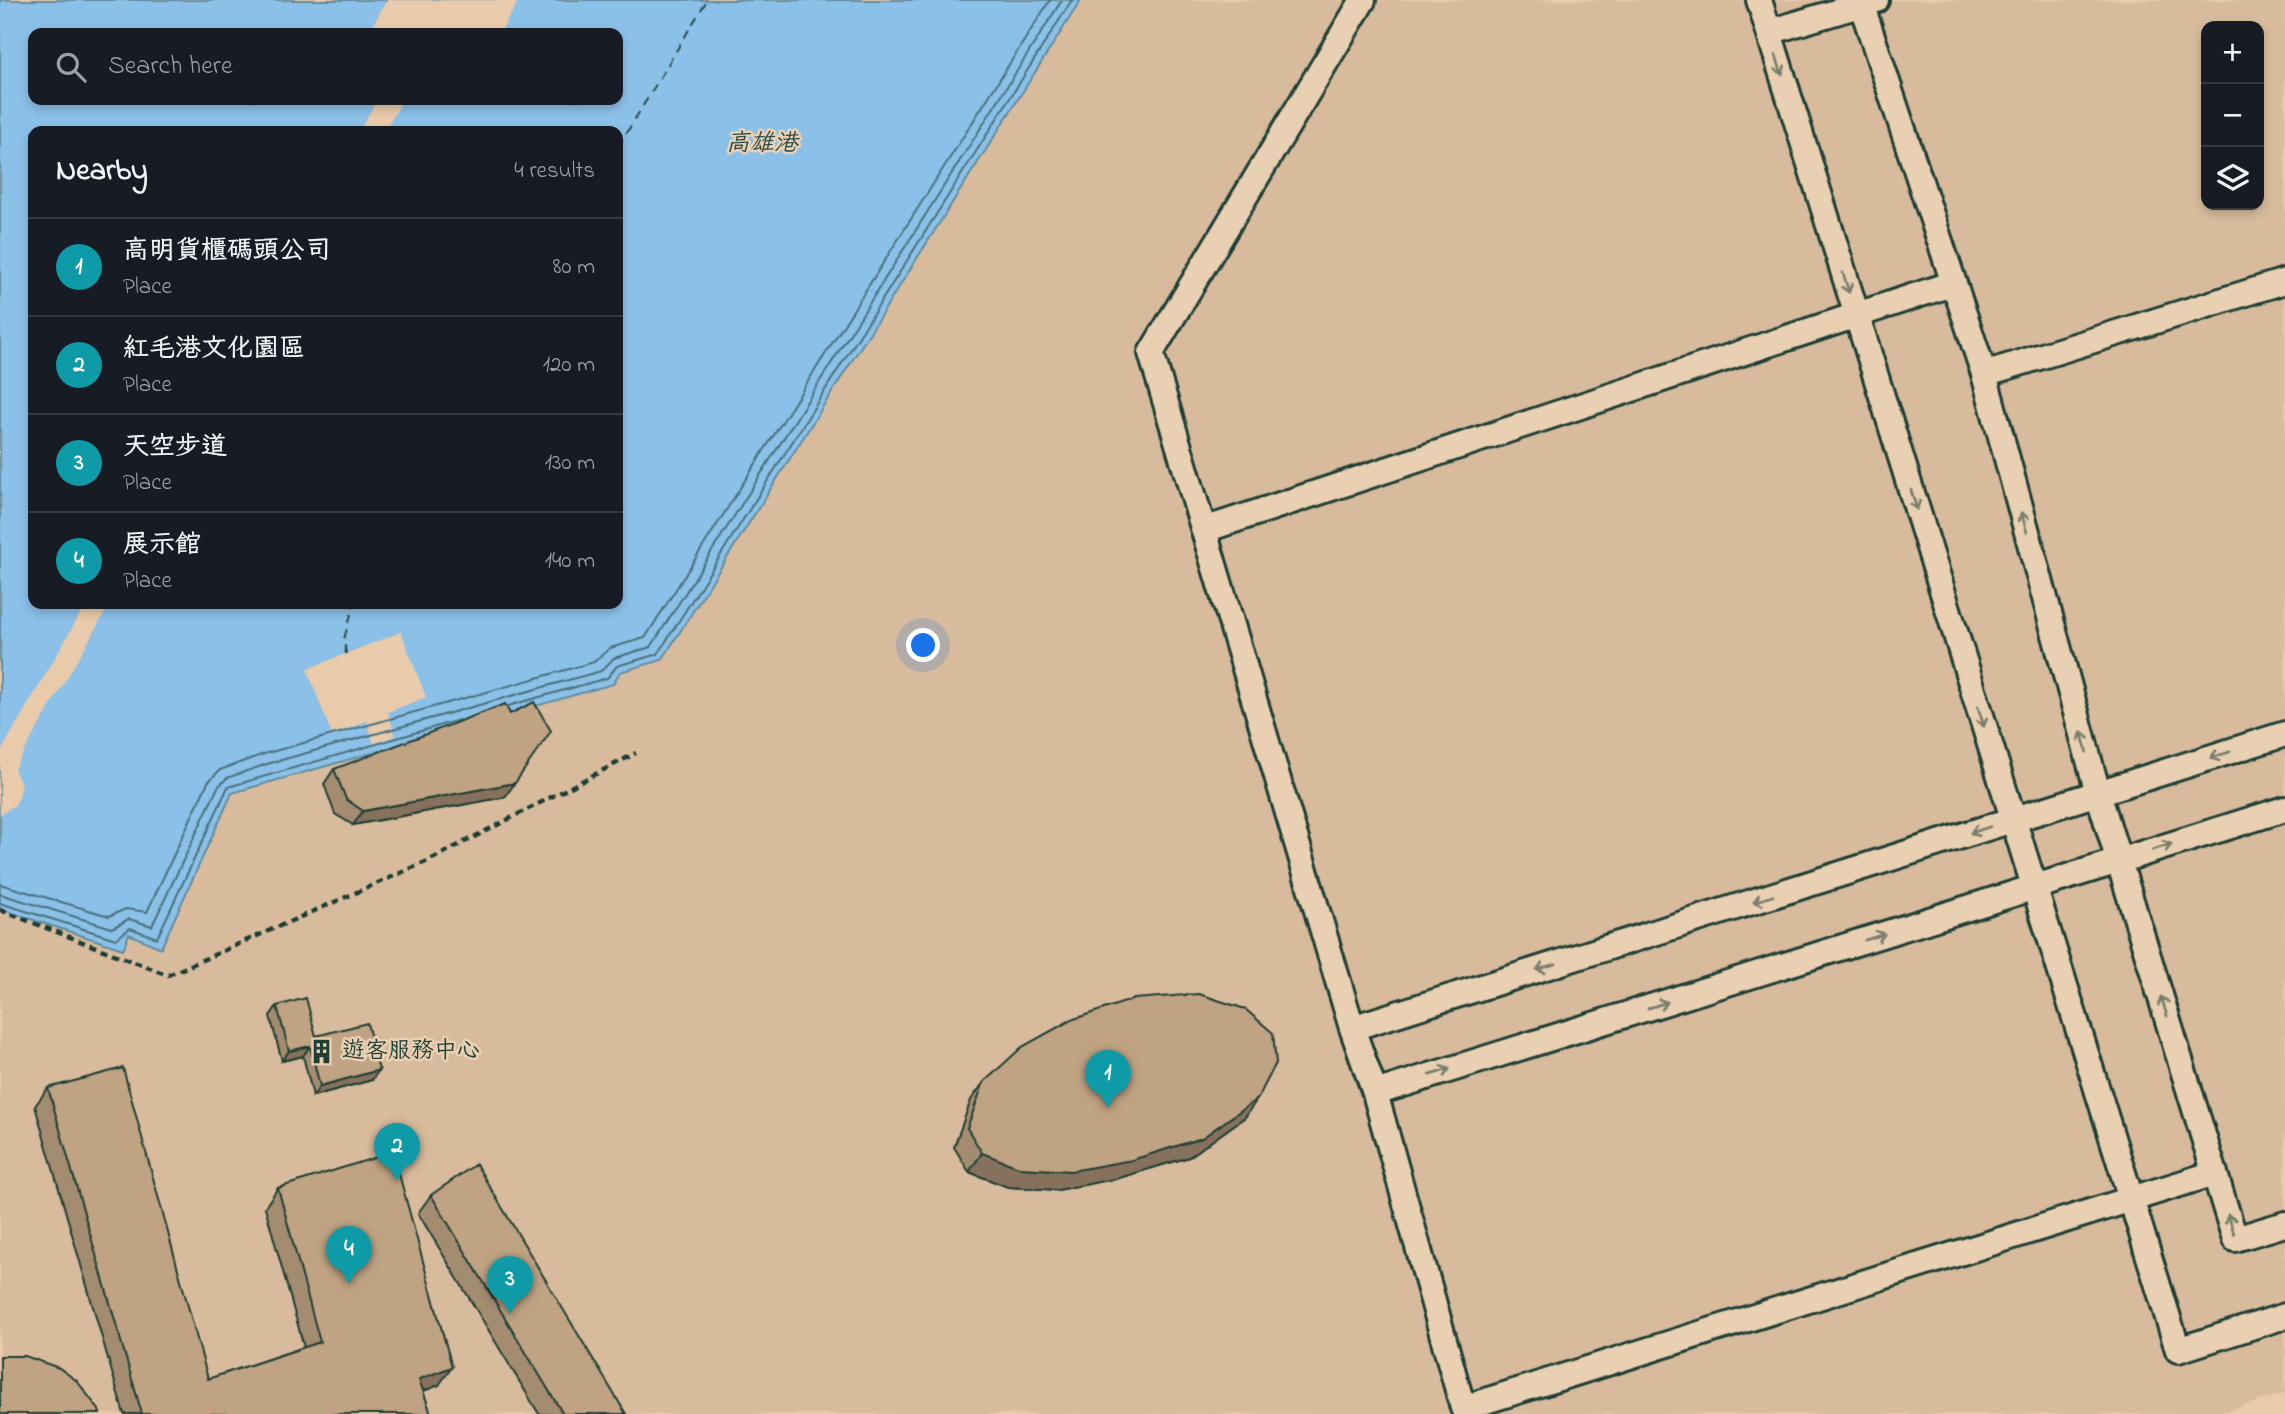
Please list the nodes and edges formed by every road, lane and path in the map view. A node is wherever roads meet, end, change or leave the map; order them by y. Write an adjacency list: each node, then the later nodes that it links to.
1 (1363, 0): 9 (lane)
2 (1759, 0): 4 (lane)
3 (1866, 2): 4 (lane); 6 (lane)
4 (1769, 32): 7 (lane, one-way to 7)
5 (2285, 281): 8 (lane)
6 (1954, 283): 7 (lane); 8 (lane)
7 (1857, 316): 9 (lane); 14 (lane, one-way to 14)
8 (1984, 374): 12 (lane, one-way to 8)
9 (1204, 530): 18 (lane)
10 (2285, 734): 12 (lane, one-way to 12)
11 (635, 752): 17 (path)
12 (2098, 793): 14 (lane); 15 (lane)
13 (2285, 808): 15 (lane, one-way to 13)
14 (2013, 820): 16 (lane); 18 (lane, one-way to 18)
15 (2118, 860): 16 (lane); 20 (lane, one-way to 15)
16 (2034, 887): 19 (lane, one-way to 16); 21 (lane)
17 (0, 910)
18 (1352, 1028): 19 (lane)
19 (1375, 1093): 21 (lane)
20 (2215, 1173): 21 (lane); 22 (lane, one-way to 20)
21 (2131, 1198): 23 (lane)
22 (2285, 1224)
23 (2285, 1316)

